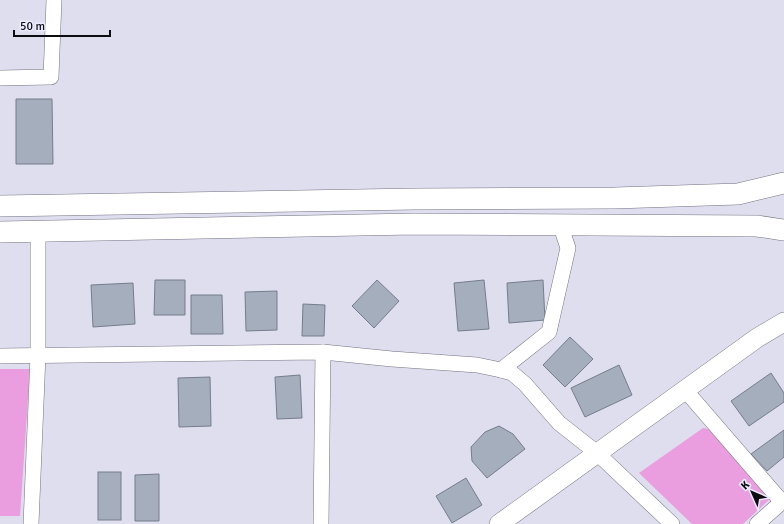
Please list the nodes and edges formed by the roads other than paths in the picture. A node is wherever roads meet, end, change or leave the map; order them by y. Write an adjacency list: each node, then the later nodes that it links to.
1 (54, 0): 2 (street)
2 (0, 78)
3 (784, 183): 4 (main road)
4 (0, 206)
5 (560, 224): 6 (main road); 8 (main road); 15 (street)
6 (784, 230)
7 (0, 232): 8 (main road)
8 (38, 232): 13 (street)
9 (784, 312): 11 (street)
10 (784, 322): 11 (street)
11 (757, 338): 16 (street)
12 (322, 352): 13 (street); 15 (street); 20 (street)
13 (38, 355): 14 (street); 19 (street)
14 (0, 356)
15 (501, 370): 17 (street)
16 (686, 390): 17 (street); 18 (street)
17 (597, 453): 21 (street); 22 (street)
18 (783, 501): 23 (street)
19 (32, 524)
20 (321, 524)
21 (499, 524)
22 (672, 524)
23 (757, 524)

